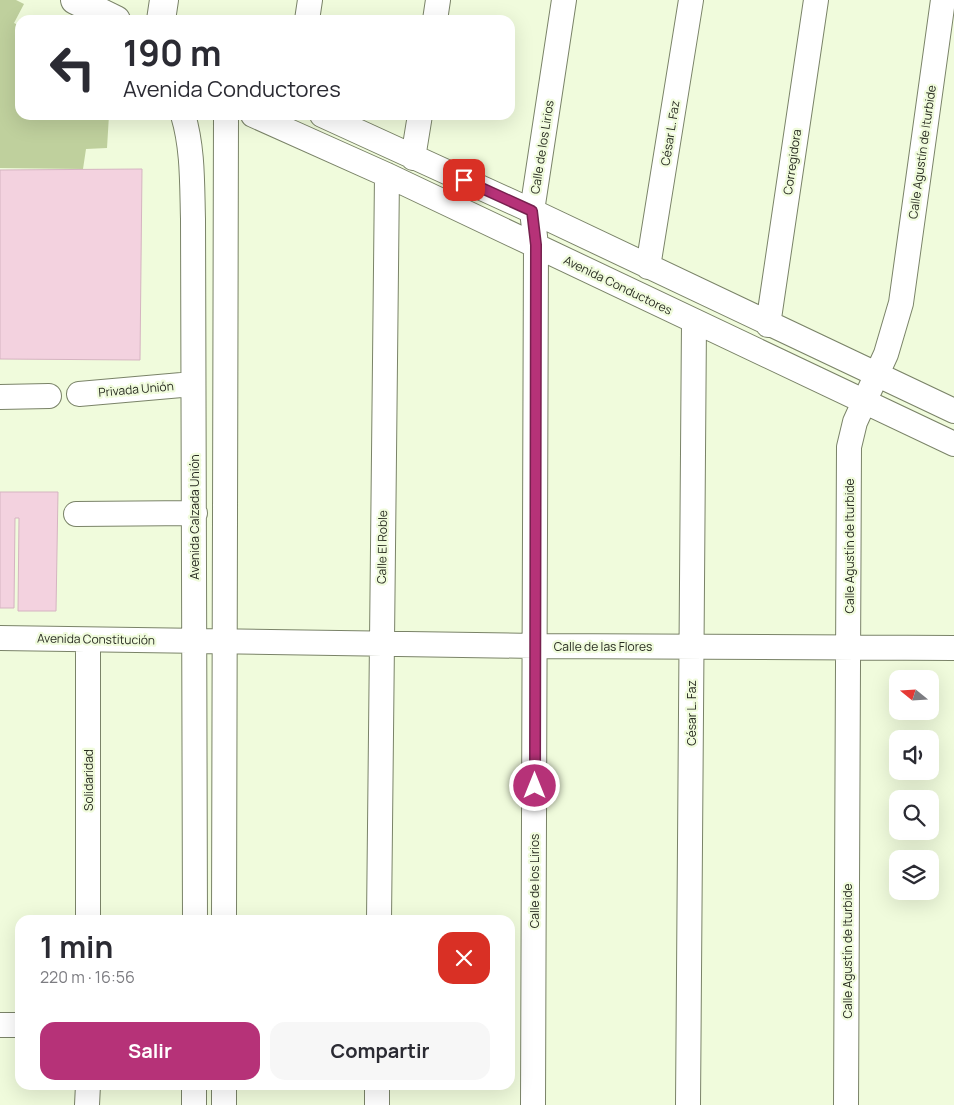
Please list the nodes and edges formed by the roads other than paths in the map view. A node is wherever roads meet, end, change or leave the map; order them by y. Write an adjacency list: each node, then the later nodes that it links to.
1 (75, 0): 9 (main road)
2 (164, 0): 10 (main road)
3 (310, 0): 11 (street)
4 (438, 0): 12 (street)
5 (564, 0): 20 (street, Calle de los Lirios)
6 (691, 0): 22 (street, César L. Faz)
7 (816, 0): 24 (street, Corregidora)
8 (943, 0): 25 (street, Calle Agustín de Iturbide)
9 (106, 15)
10 (162, 15)
11 (308, 15)
12 (436, 15)
13 (185, 120): 26 (street, Avenida Calzada Unión)
14 (226, 120): 38 (street)
15 (264, 120): 19 (street, Avenida Conductores)
16 (333, 120): 18 (street)
17 (419, 120): 18 (street)
18 (413, 158): 20 (street)
19 (387, 175): 21 (street, Avenida Conductores); 39 (street, Calle El Roble)
20 (532, 211): 21 (street, Calle de los Lirios); 22 (street)
21 (536, 245): 23 (street, Avenida Conductores); 40 (street, Calle de los Lirios)
22 (648, 267): 24 (street)
23 (694, 322): 30 (street, Avenida Conductores); 41 (street, César L. Faz)
24 (768, 325): 25 (street)
25 (877, 374): 30 (street, Calle Agustín de Iturbide); 31 (street)
26 (193, 384): 27 (street, Privada Unión); 33 (street, Avenida Calzada Unión)
27 (79, 394)
28 (49, 396): 29 (street)
29 (0, 397)
30 (864, 401): 32 (street, Avenida Conductores); 42 (street, Calle Agustín de Iturbide)
31 (954, 411)
32 (954, 444)
33 (194, 513): 34 (street); 37 (street, Avenida Calzada Unión)
34 (76, 514)
35 (0, 638): 36 (street, Avenida Constitución)
36 (88, 640): 37 (street, Avenida Constitución); 44 (street, Solidaridad)
37 (193, 640): 38 (street, Avenida Constitución); 45 (street, Avenida Calzada Unión)
38 (223, 640): 39 (street, Calle de las Flores); 46 (street)
39 (381, 644): 40 (street, Calle de las Flores); 47 (street, Calle El Roble)
40 (535, 646): 41 (street, Calle de las Flores); 58 (street, Calle de los Lirios)
41 (692, 646): 42 (street, Calle de las Flores); 59 (street, César L. Faz)
42 (848, 647): 43 (street, Calle de las Flores); 60 (street, Calle Agustín de Iturbide)
43 (954, 648)
44 (88, 915)
45 (195, 915)
46 (224, 915)
47 (379, 915)
48 (0, 1025): 49 (street)
49 (15, 1025)
50 (88, 1090): 54 (street)
51 (194, 1090): 55 (street)
52 (224, 1090): 56 (street)
53 (377, 1090): 57 (street)
54 (87, 1105)
55 (194, 1105)
56 (224, 1105)
57 (377, 1105)
58 (533, 1105)
59 (688, 1105)
60 (846, 1105)

